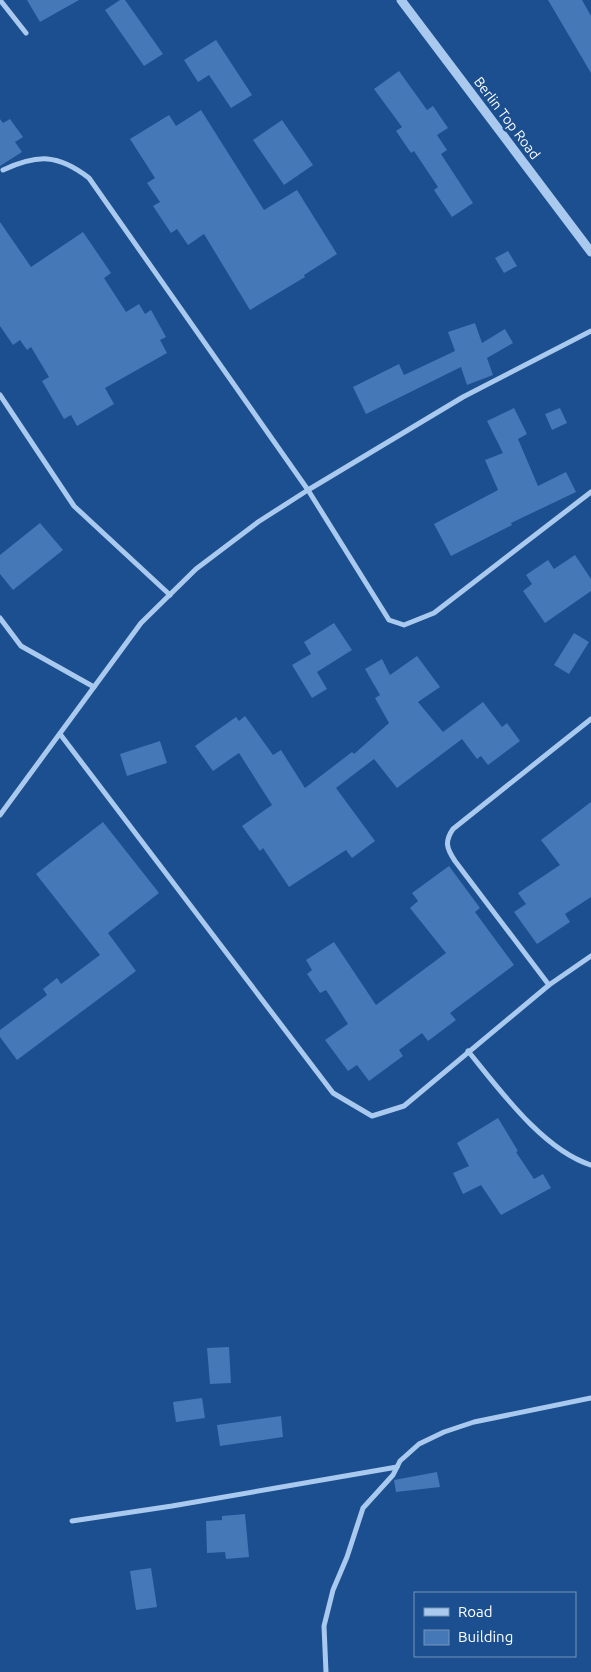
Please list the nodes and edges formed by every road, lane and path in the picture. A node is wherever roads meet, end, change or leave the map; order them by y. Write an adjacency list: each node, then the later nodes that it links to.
1 (0, 0): 3 (street)
2 (401, 0): 5 (street, Berlin Top Road)
3 (26, 33)
4 (3, 170): 8 (street)
5 (591, 252)
6 (591, 331): 8 (street)
7 (0, 395): 10 (street)
8 (308, 490): 9 (street); 10 (street)
9 (591, 492)
10 (170, 595): 12 (street)
11 (0, 618): 12 (street)
12 (94, 688): 14 (street)
13 (591, 719): 17 (street)
14 (60, 734): 15 (street); 18 (street)
15 (0, 815)
16 (591, 956): 17 (street)
17 (549, 985): 18 (street)
18 (468, 1051): 19 (street)
19 (591, 1165)
20 (591, 1398): 21 (street)
21 (396, 1467): 22 (street); 23 (street)
22 (72, 1521)
23 (326, 1672)

